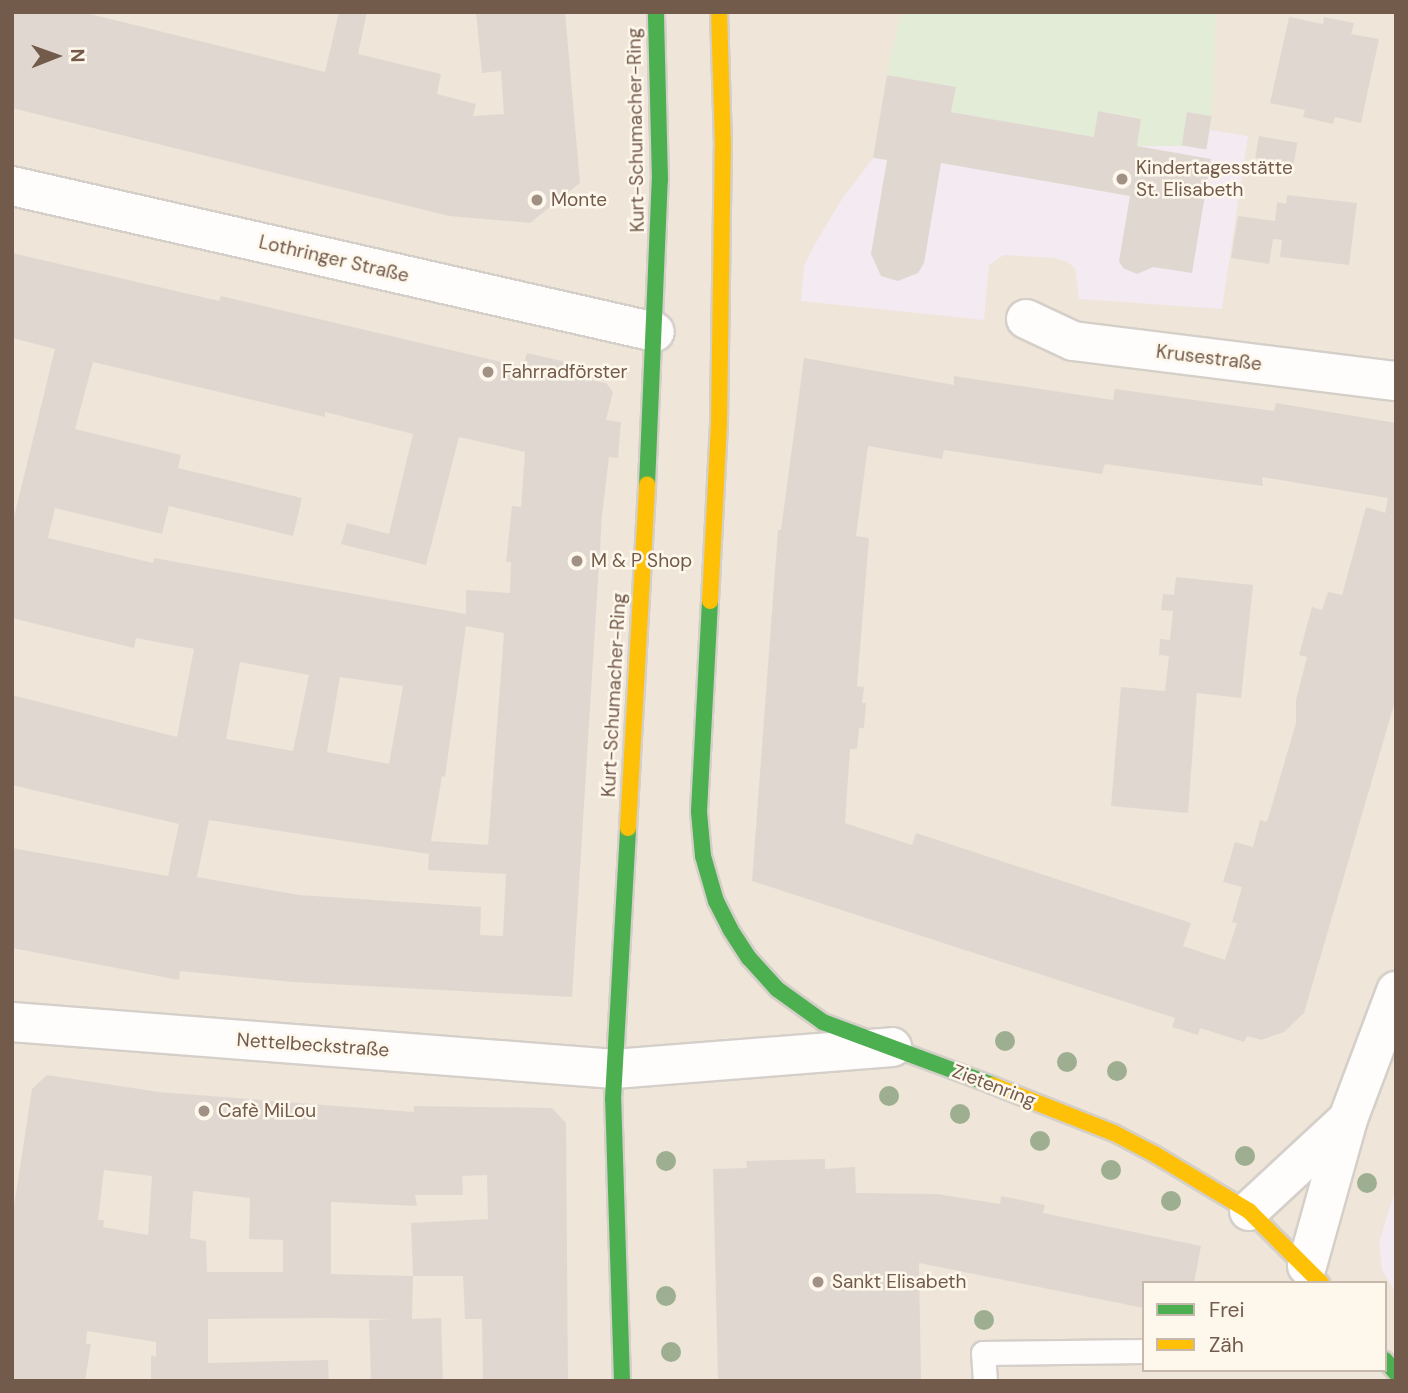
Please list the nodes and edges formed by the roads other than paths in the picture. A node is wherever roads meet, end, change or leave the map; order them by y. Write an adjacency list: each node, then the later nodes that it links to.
1 (656, 12): 5 (main road, Kurt-Schumacher-Ring)
2 (719, 12): 9 (main road)
3 (12, 186): 5 (street, Lothringer Straße)
4 (1026, 319): 6 (street, Krusestraße)
5 (655, 331): 10 (main road, Kurt-Schumacher-Ring)
6 (1396, 382)
7 (1396, 991): 11 (street)
8 (12, 1022): 10 (street, Nettelbeckstraße)
9 (892, 1047): 10 (street, Zietenring); 12 (main road, Zietenring)
10 (614, 1069): 15 (main road, Kurt-Schumacher-Ring)
11 (1348, 1119): 12 (street); 13 (street)
12 (1249, 1211): 13 (main road, Zietenring)
13 (1314, 1274)
14 (1142, 1351): 16 (lane)
15 (622, 1381)
16 (985, 1381)

